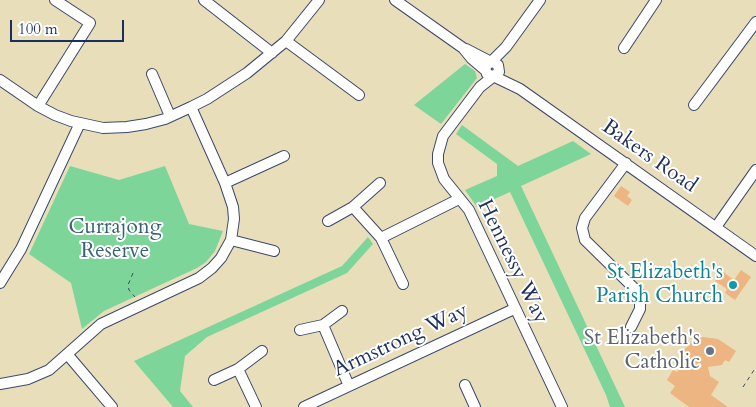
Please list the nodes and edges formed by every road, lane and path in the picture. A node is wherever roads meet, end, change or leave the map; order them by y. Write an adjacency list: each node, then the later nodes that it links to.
1 (55, 0): 16 (street)
2 (204, 0): 10 (street)
3 (319, 0): 8 (street)
4 (395, 0): 11 (street, Bakers Road)
5 (540, 0): 11 (street, Hennessy Way)
6 (656, 0): 9 (street)
7 (756, 22): 15 (street)
8 (286, 41): 10 (street); 14 (street)
9 (624, 48)
10 (272, 53): 17 (street)
11 (492, 69): 21 (street, Bakers Road); 25 (street, Hennessy Way)
12 (152, 74): 18 (street)
13 (0, 80): 16 (street)
14 (360, 95)
15 (694, 105)
16 (38, 106): 19 (street)
17 (191, 108): 18 (street); 23 (street)
18 (170, 116): 19 (street)
19 (80, 123): 34 (street)
20 (284, 156): 23 (street)
21 (626, 163): 28 (street, Bakers Road); 40 (street)
22 (756, 170): 28 (street)
23 (225, 183): 30 (street)
24 (380, 183): 26 (street)
25 (459, 199): 29 (street); 37 (street, Hennessy Way)
26 (353, 207): 27 (street); 29 (street)
27 (328, 221)
28 (716, 227): 32 (street, Bakers Road)
29 (381, 238): 35 (street)
30 (231, 240): 31 (street); 43 (street)
31 (274, 251)
32 (756, 256)
33 (132, 273): 36 (path)
34 (0, 283)
35 (403, 284)
36 (135, 299)
37 (514, 309): 49 (street, Armstrong Way); 55 (street, Hennessy Way)
38 (342, 311): 39 (street)
39 (322, 325): 41 (street); 49 (street)
40 (632, 327)
41 (300, 330)
42 (262, 351): 45 (street)
43 (67, 354): 47 (street); 51 (street)
44 (756, 368): 50 (path)
45 (238, 369): 46 (street); 52 (street)
46 (214, 380)
47 (0, 384)
48 (465, 385): 54 (street)
49 (349, 386): 53 (street, Armstrong Way)
50 (743, 387)
51 (112, 407)
52 (256, 407)
53 (304, 407)
54 (475, 407)
55 (562, 407)

